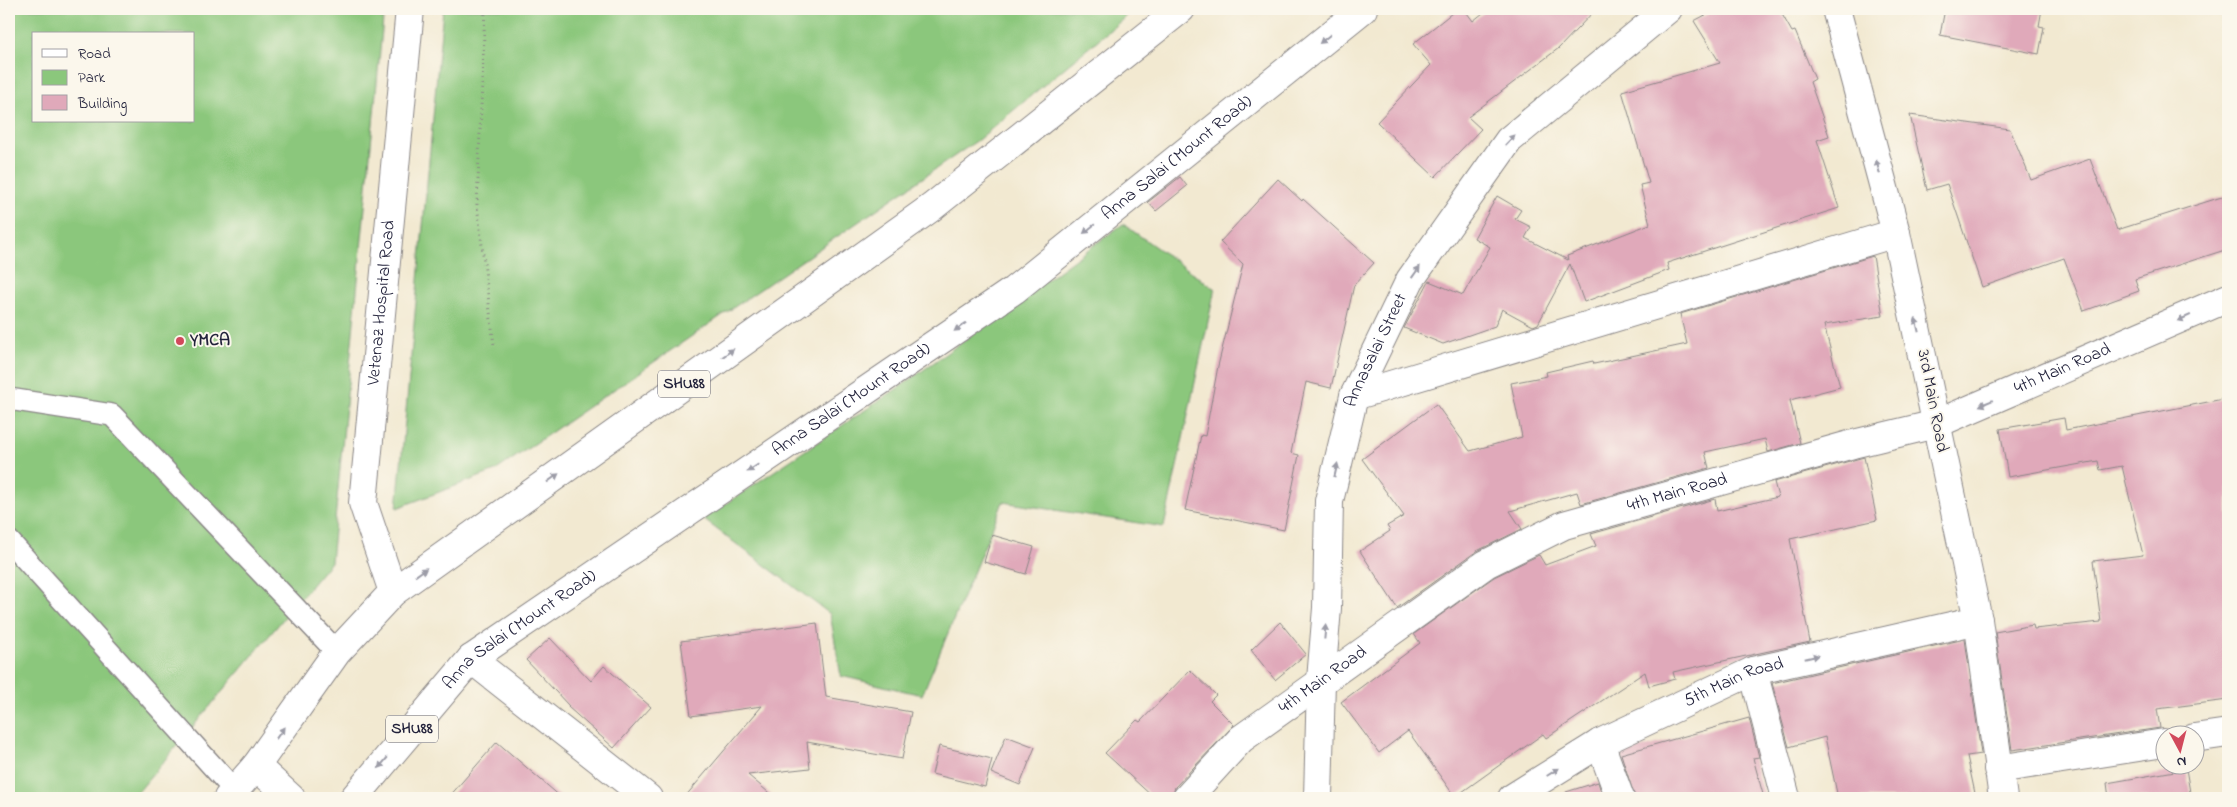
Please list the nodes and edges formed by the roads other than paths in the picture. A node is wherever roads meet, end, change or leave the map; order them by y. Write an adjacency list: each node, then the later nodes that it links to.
1 (410, 9): 12 (street, Vetenaz Hospital Road)
2 (1181, 9): 12 (street, SHU88, one-way to 2)
3 (1363, 9): 15 (street, Anna Salai (Mount Road) / SHU88, one-way to 15)
4 (1668, 9): 8 (street, Annasalai Street, one-way to 4)
5 (1836, 9): 6 (street, 3rd Main Road, one-way to 5)
6 (1896, 233): 8 (street); 10 (street, 3rd Main Road, one-way to 6)
7 (2228, 298): 10 (street, 4th Main Road, one-way to 10)
8 (1354, 396): 17 (street, Annasalai Street, one-way to 8)
9 (9, 400): 14 (lane)
10 (1936, 424): 13 (street, 3rd Main Road); 17 (street, 4th Main Road)
11 (9, 540): 24 (lane)
12 (393, 592): 14 (street, SHU88)
13 (1978, 620): 16 (street, 5th Main Road, one-way to 13); 23 (street, 3rd Main Road)
14 (337, 652): 22 (street, SHU88, one-way to 14)
15 (471, 659): 26 (street, Anna Salai (Mount Road) / SHU88, one-way to 26); 27 (street)
16 (1753, 671): 20 (street, 5th Main Road); 32 (street)
17 (1321, 680): 28 (street, 4th Main Road); 29 (street, Annasalai Street)
18 (2228, 733): 19 (street)
19 (2204, 737)
20 (1600, 743): 30 (street, 5th Main Road, one-way to 20); 31 (street)
21 (2154, 745): 23 (street)
22 (256, 766): 24 (street, SHU88); 25 (street)
23 (1998, 769): 33 (street, 3rd Main Road)
24 (231, 794)
25 (291, 798)
26 (354, 798)
27 (648, 798)
28 (1187, 798)
29 (1318, 798)
30 (1512, 798)
31 (1620, 798)
32 (1786, 798)
33 (2003, 798)

